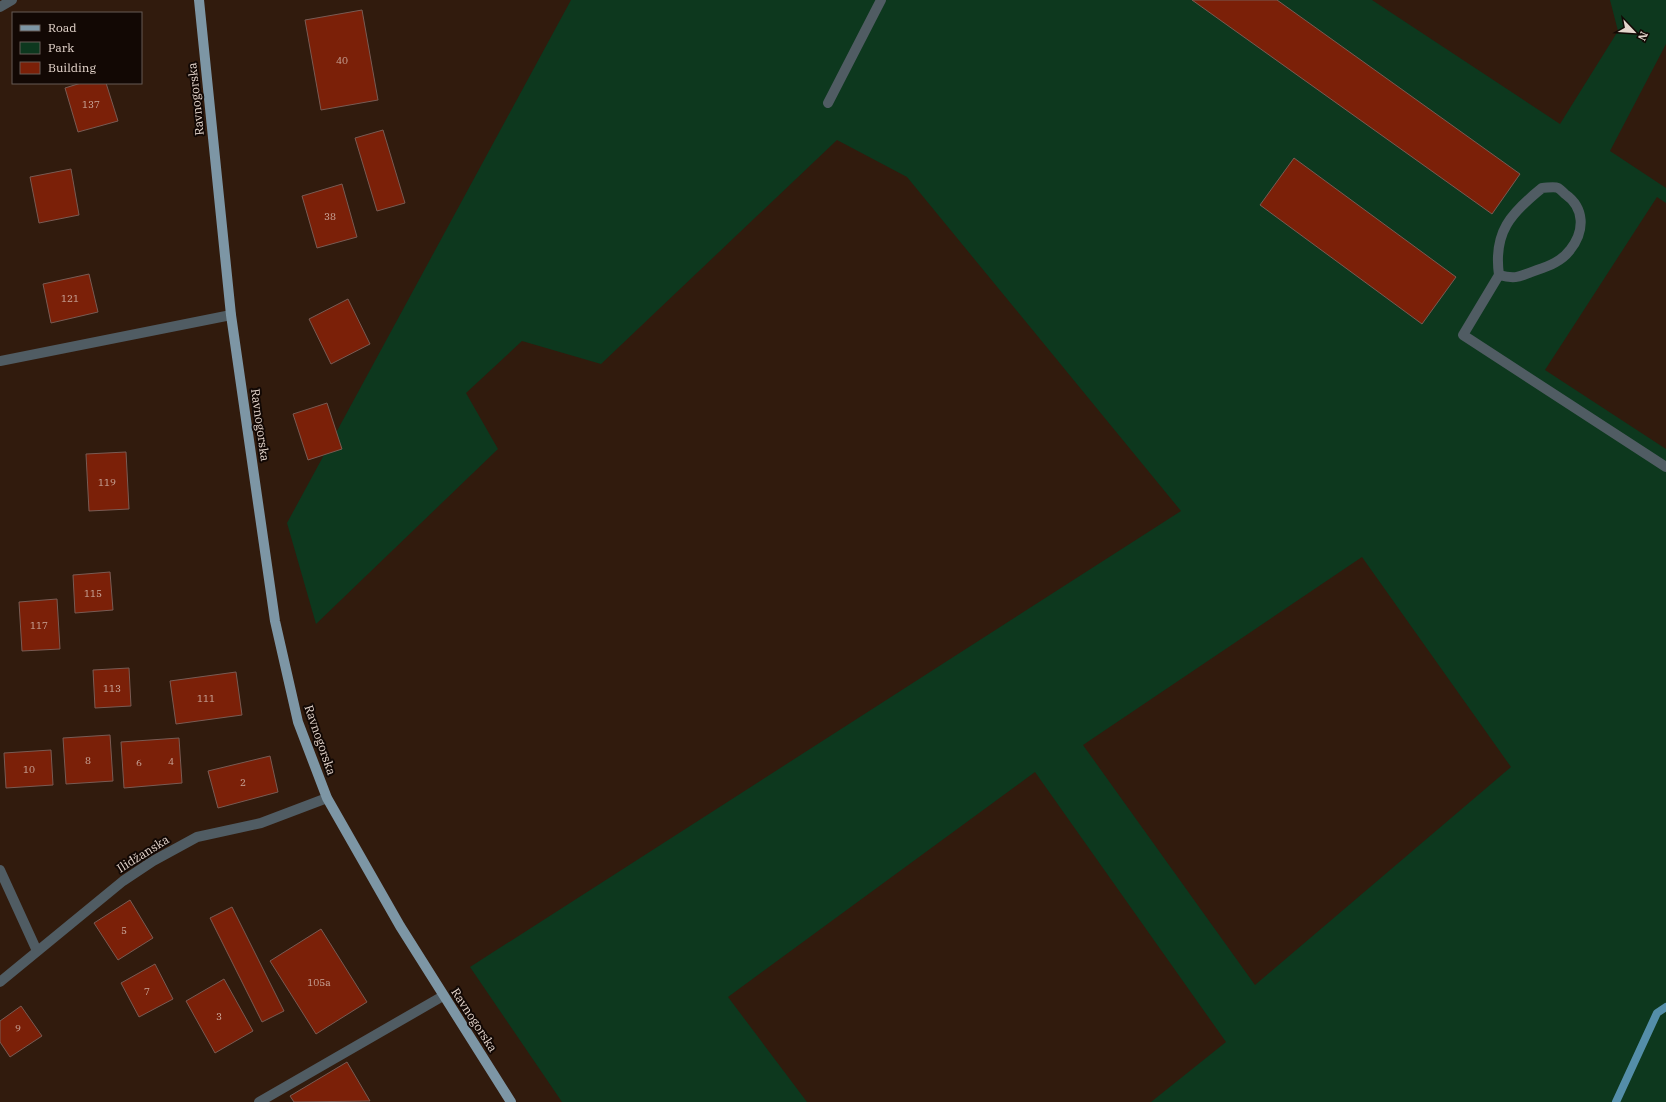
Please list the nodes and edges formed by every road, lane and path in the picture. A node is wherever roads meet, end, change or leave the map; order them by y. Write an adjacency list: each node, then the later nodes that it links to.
1 (12, 0): 4 (street)
2 (199, 0): 7 (main road, Ravnogorska)
3 (881, 0): 5 (street)
4 (0, 7)
5 (828, 103)
6 (1499, 275): 6 (street); 9 (street)
7 (231, 315): 8 (street); 10 (main road, Ravnogorska)
8 (0, 361)
9 (1666, 467)
10 (326, 798): 12 (street, Ilidžanska); 14 (main road, Ravnogorska)
11 (0, 870): 12 (street)
12 (37, 951): 13 (street, Ilidžanska)
13 (0, 982)
14 (443, 996): 15 (street); 16 (main road, Ravnogorska)
15 (259, 1102)
16 (511, 1102)

